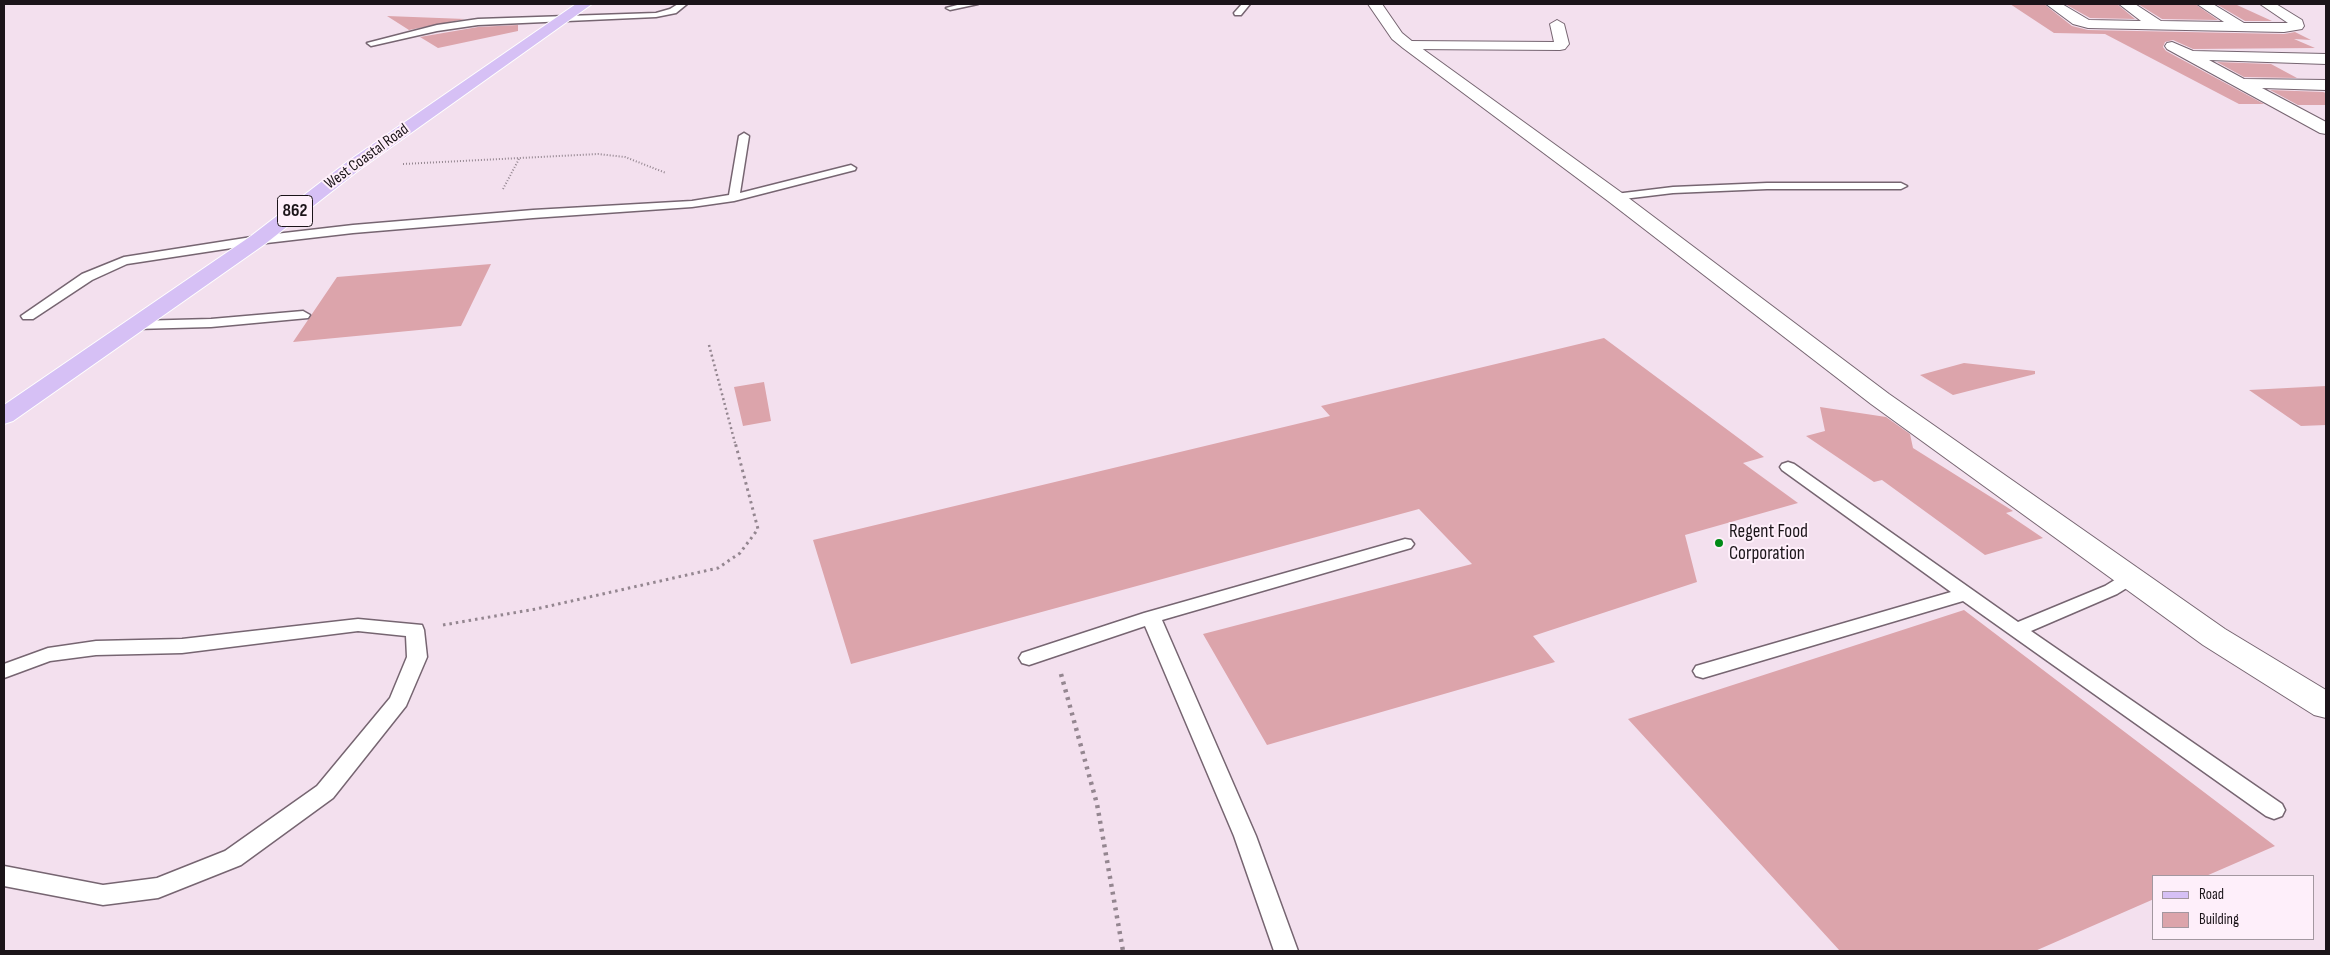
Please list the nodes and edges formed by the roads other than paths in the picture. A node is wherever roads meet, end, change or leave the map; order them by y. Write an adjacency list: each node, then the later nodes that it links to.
1 (585, 4): 12 (main road, West Coastal Road / 862)
2 (683, 4): 12 (lane)
3 (974, 4): 10 (lane)
4 (1246, 4): 11 (lane)
5 (1375, 4): 17 (street)
6 (2053, 4): 14 (street)
7 (2126, 4): 14 (street)
8 (2204, 4): 15 (street)
9 (2267, 4): 15 (street)
10 (950, 8)
11 (1238, 13)
12 (563, 19): 16 (lane); 31 (main road, West Coastal Road / 862)
13 (1557, 24): 17 (street)
14 (2157, 25): 15 (street)
15 (2241, 27)
16 (371, 43)
17 (1408, 45): 29 (street)
18 (2172, 46): 19 (street)
19 (2189, 55): 20 (street); 21 (street)
20 (2326, 59)
21 (2242, 83): 22 (street); 23 (street)
22 (2326, 85)
23 (2294, 111): 24 (street); 25 (street)
24 (2326, 112)
25 (2326, 129)
26 (744, 136): 30 (lane)
27 (852, 168): 30 (lane)
28 (1901, 186): 29 (lane)
29 (1615, 197): 38 (street)
30 (734, 198): 31 (lane)
31 (258, 240): 33 (lane); 34 (main road, West Coastal Road / 862)
32 (303, 315): 34 (lane)
33 (28, 316)
34 (135, 325): 35 (main road, West Coastal Road / 862)
35 (4, 416)
36 (1788, 467): 39 (lane)
37 (1405, 544): 40 (lane)
38 (2132, 577): 42 (lane); 46 (street)
39 (1966, 594): 42 (lane); 45 (lane)
40 (1151, 617): 43 (lane); 49 (lane)
41 (415, 630): 44 (lane); 48 (lane)
42 (2016, 630): 47 (lane)
43 (1029, 658)
44 (4, 671)
45 (1702, 671)
46 (2326, 706)
47 (2274, 810)
48 (4, 876)
49 (1286, 951)

